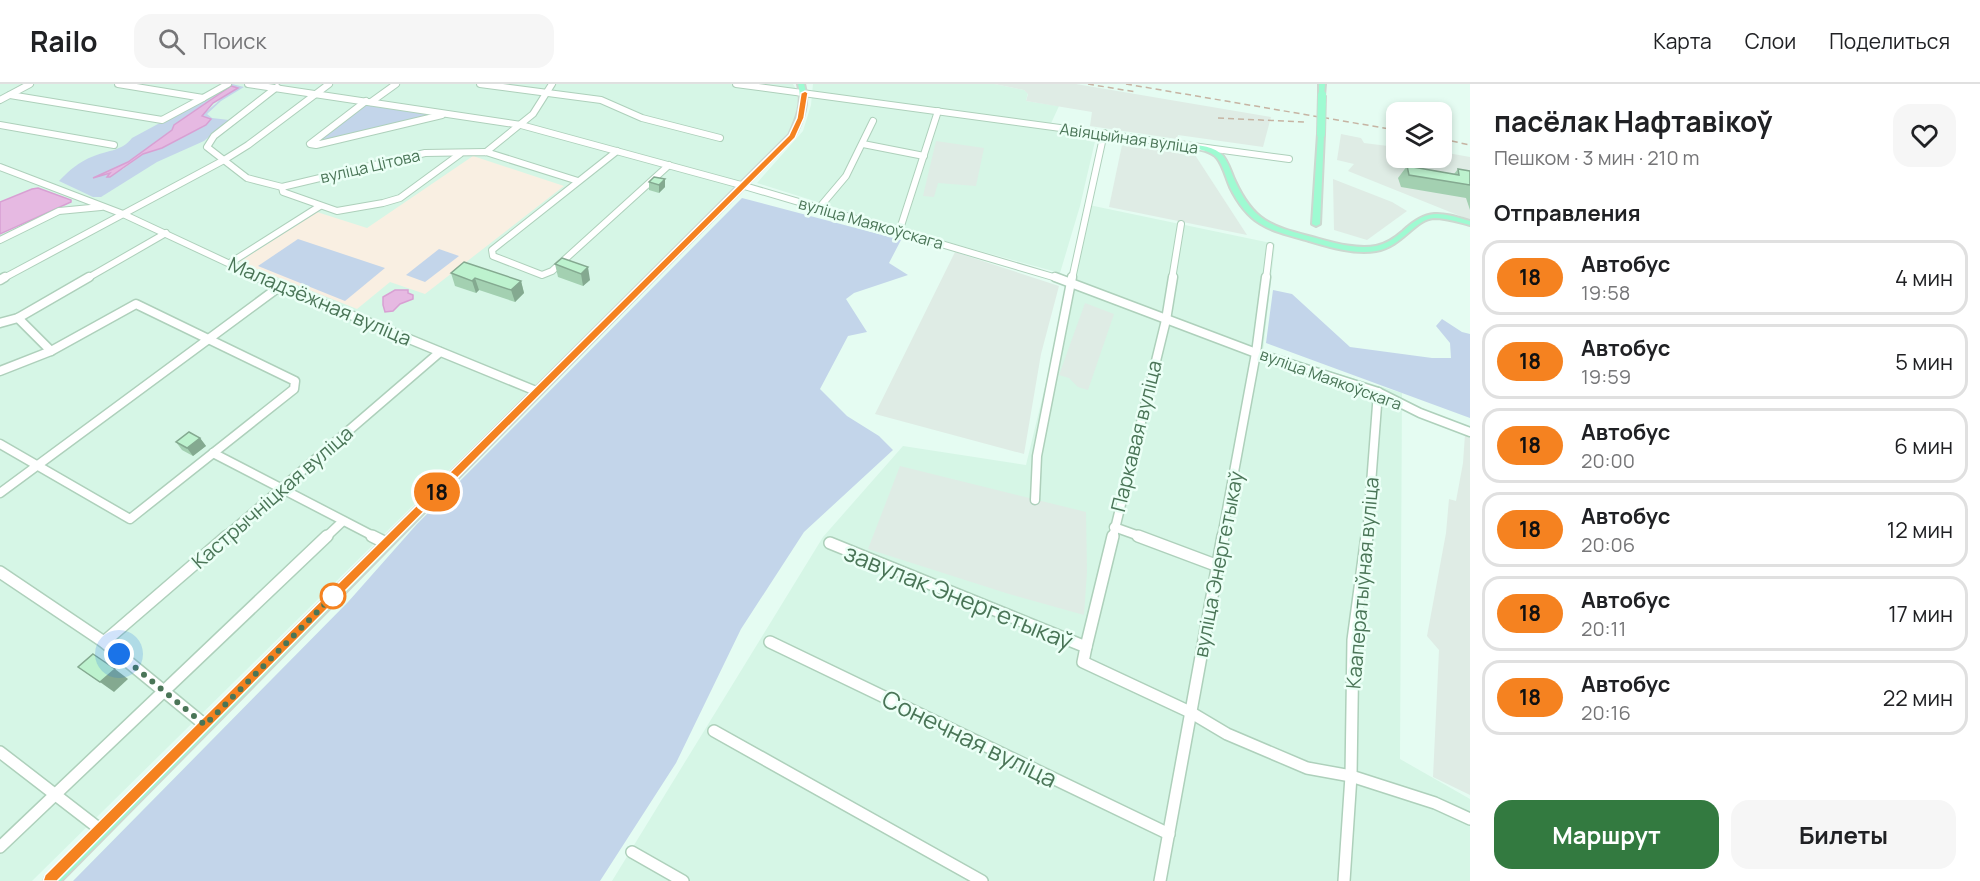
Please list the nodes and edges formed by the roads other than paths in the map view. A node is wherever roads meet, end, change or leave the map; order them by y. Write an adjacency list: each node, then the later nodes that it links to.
1 (30, 84): 14 (street)
2 (118, 84): 16 (street)
3 (228, 84): 16 (street)
4 (329, 84): 15 (street)
5 (396, 84): 18 (street)
6 (480, 84): 13 (street)
7 (552, 84): 13 (street)
8 (736, 84): 12 (street, Авіяцыйная вуліца)
9 (1322, 84): 46 (main road, bridge)
10 (250, 85): 11 (street, вуліца Маякоўскага)
11 (278, 86): 15 (street, вуліца Маякоўскага); 34 (street, вуліца Цітова)
12 (803, 89): 19 (street, Авіяцыйная вуліца); 38 (main road)
13 (548, 93): 23 (street); 25 (street)
14 (10, 94): 16 (street); 17 (street)
15 (316, 94): 18 (street, вуліца Маякоўскага); 34 (street)
16 (203, 98)
17 (0, 100)
18 (368, 101): 20 (street, вуліца Маякоўскага); 20 (street)
19 (938, 111): 24 (street, Авіяцыйная вуліца); 32 (street)
20 (448, 114): 23 (street, вуліца Маякоўскага)
21 (873, 121): 26 (street)
22 (0, 124): 28 (street)
23 (521, 125): 29 (street, вуліца Маякоўскага); 30 (street)
24 (1104, 133): 27 (street, Авіяцыйная вуліца); 55 (street)
25 (720, 138)
26 (863, 144): 32 (street); 42 (street)
27 (1181, 144): 33 (street); 48 (main road, Авіяцыйная вуліца)
28 (114, 145)
29 (616, 151): 35 (street, вуліца Маякоўскага); 37 (street)
30 (486, 152): 31 (street, вуліца Цітова); 37 (street, вуліца Цітова)
31 (460, 154): 39 (street, вуліца Цітова); 40 (street)
32 (924, 156): 47 (street)
33 (1289, 159)
34 (224, 160): 39 (street, вуліца Цітова); 43 (street)
35 (669, 165): 37 (street); 38 (street, вуліца Маякоўскага)
36 (0, 167): 41 (street, Маладзёжная вуліца)
37 (578, 181)
38 (741, 186): 42 (street, вуліца Маякоўскага); 65 (main road)
39 (282, 187): 40 (street)
40 (320, 206): 53 (street)
41 (106, 207): 43 (street, Маладзёжная вуліца); 50 (street)
42 (819, 208): 47 (street, вуліца Маякоўскага)
43 (123, 214): 49 (street, Маладзёжная вуліца); 54 (street)
44 (1470, 223): 52 (main road, Авіяцыйная вуліца)
45 (1181, 224): 58 (street, Паркавая вуліца)
46 (1316, 224): 48 (main road); 52 (main road)
47 (899, 231): 55 (street, вуліца Маякоўскага)
48 (1286, 232): 52 (main road, Авіяцыйная вуліца)
49 (166, 233): 53 (street, Маладзёжная вуліца); 57 (street)
50 (0, 240)
51 (1270, 246): 63 (street, вуліца Энергетыкаў)
52 (1344, 246)
53 (230, 263): 56 (street, Маладзёжная вуліца)
54 (0, 280)
55 (1071, 282): 58 (street, вуліца Маякоўскага); 73 (street)
56 (279, 287): 60 (street); 62 (street, Маладзёжная вуліца)
57 (18, 318): 59 (street); 61 (street)
58 (1166, 320): 63 (street, вуліца Маякоўскага); 75 (street, Паркавая вуліца)
59 (0, 323)
60 (210, 338): 61 (street); 69 (street); 70 (street)
61 (51, 351): 64 (street)
62 (440, 352): 65 (street, Маладзёжная вуліца); 71 (street, Кастрычніцкая вуліца)
63 (1256, 353): 66 (street, вуліца Маякоўскага); 78 (street, вуліца Энергетыкаў)
64 (0, 371)
65 (536, 391): 76 (main road)
66 (1378, 392): 67 (street, вуліца Маякоўскага); 88 (street, Кааператыўная вуліца)
67 (1470, 432)
68 (0, 444): 70 (street)
69 (213, 453): 70 (street); 71 (street)
70 (35, 467): 72 (street)
71 (281, 489): 74 (street); 80 (street, Кастрычніцкая вуліца)
72 (0, 493)
73 (1035, 500)
74 (343, 521): 76 (street); 83 (street)
75 (1114, 527): 78 (street); 82 (street, Паркавая вуліца)
76 (386, 543): 85 (main road)
77 (830, 543): 82 (street, завулак Энергетыкаў)
78 (1218, 566): 84 (street, вуліца Энергетыкаў)
79 (0, 572): 80 (street)
80 (104, 642): 83 (street)
81 (770, 642): 92 (street, Сонечная вуліца)
82 (1086, 647): 84 (street, завулак Энергетыкаў)
83 (164, 691): 85 (street); 89 (street)
84 (1190, 712): 88 (street, завулак Энергетыкаў); 92 (street, вуліца Энергетыкаў)
85 (205, 725): 91 (main road)
86 (714, 731): 97 (street)
87 (0, 752): 89 (street)
88 (1351, 776): 90 (street, завулак Энергетыкаў); 99 (street, Кааператыўная вуліца)
89 (55, 795): 91 (street); 93 (street)
90 (1470, 819)
91 (101, 830): 95 (main road)
92 (1169, 834): 98 (street, вуліца Энергетыкаў)
93 (0, 847)
94 (632, 852): 96 (street)
95 (51, 881)
96 (683, 881)
97 (982, 881)
98 (1160, 881)
99 (1344, 881)

